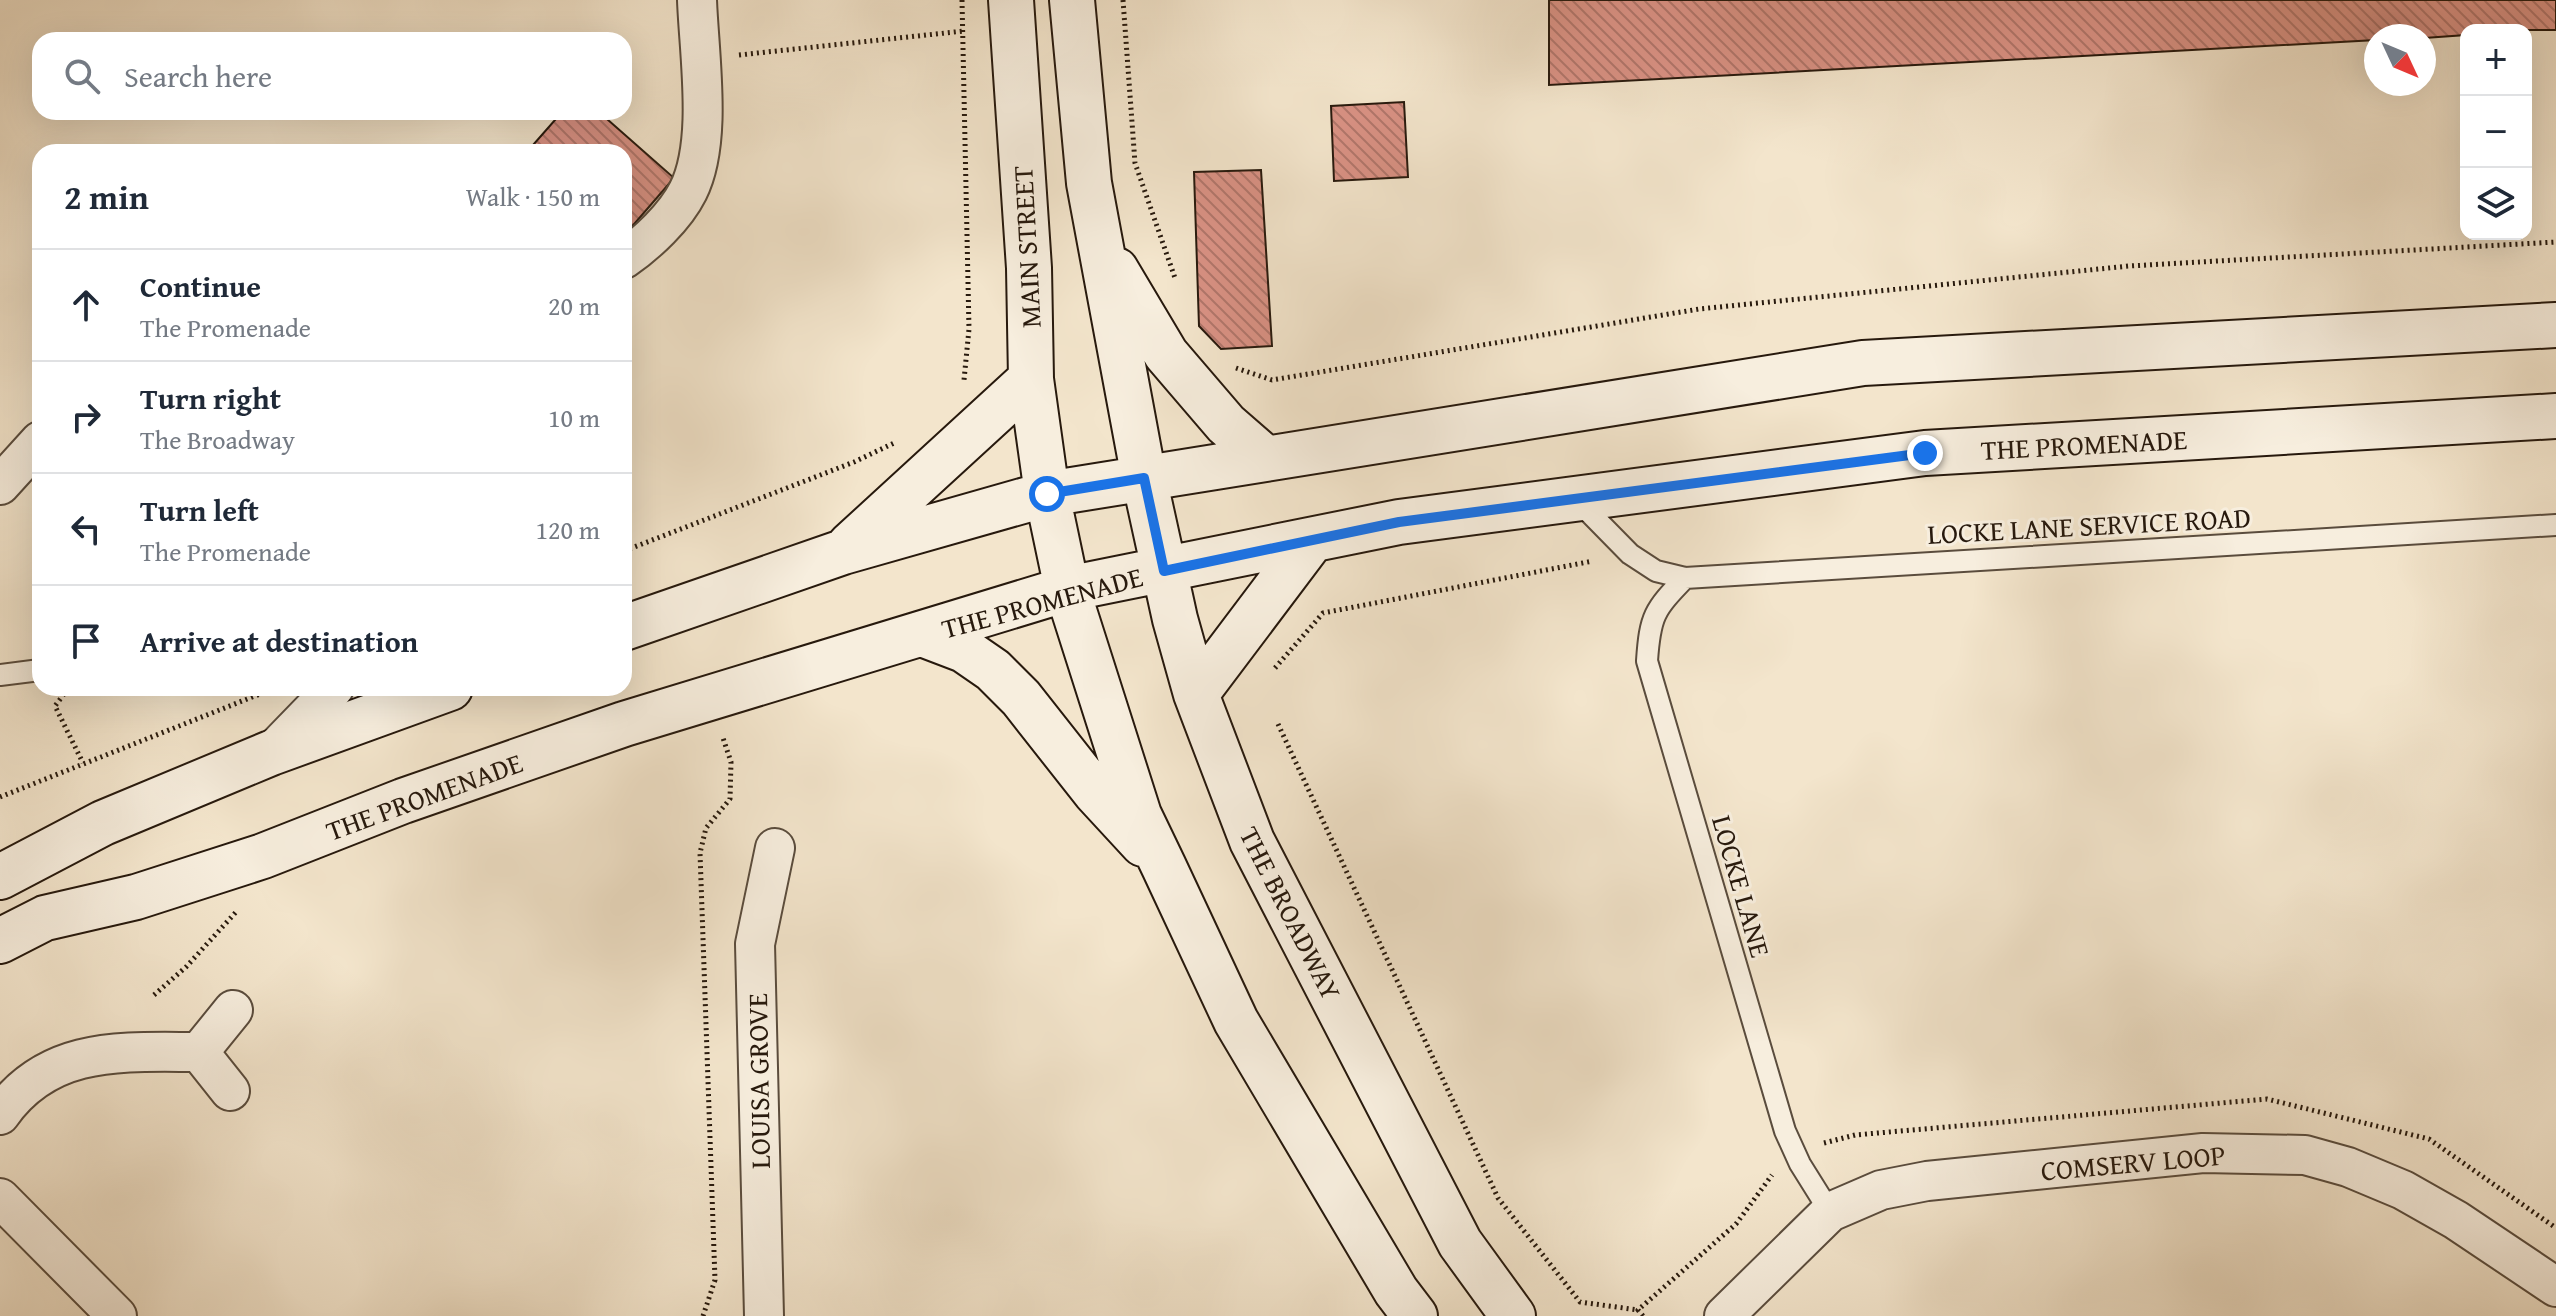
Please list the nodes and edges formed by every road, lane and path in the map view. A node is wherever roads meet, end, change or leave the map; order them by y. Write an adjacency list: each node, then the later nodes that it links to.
1 (697, 0): 8 (street)
2 (962, 0): 7 (path)
3 (1123, 0): 6 (path)
4 (1073, 10): 6 (path); 10 (main road)
5 (1011, 13): 7 (path); 15 (main road, MAIN STREET)
6 (1128, 14): 12 (path)
7 (963, 31): 8 (path); 16 (path)
8 (700, 79): 11 (street)
9 (2556, 242): 14 (path)
10 (1101, 245): 20 (main road); 21 (main road)
11 (632, 252)
12 (1177, 284)
13 (2556, 325): 20 (main road)
14 (1234, 367)
15 (1031, 379): 23 (main road, MAIN STREET); 28 (main road)
16 (964, 381)
17 (2556, 416): 24 (main road, THE PROMENADE)
18 (900, 440): 27 (path)
19 (32, 450): 22 (street)
20 (1265, 458): 21 (main road)
21 (1144, 478): 23 (main road); 29 (main road, THE BROADWAY)
22 (0, 485)
23 (1047, 494): 28 (main road); 31 (main road)
24 (1576, 498): 26 (main road, THE PROMENADE); 30 (lane, LOCKE LANE SERVICE ROAD)
25 (2556, 525): 30 (lane, LOCKE LANE SERVICE ROAD)
26 (1312, 540): 29 (main road, THE PROMENADE); 36 (main road)
27 (632, 548)
28 (843, 552): 32 (main road)
29 (1164, 571): 31 (main road, THE PROMENADE); 36 (main road, THE BROADWAY)
30 (1685, 578): 55 (lane, LOCKE LANE)
31 (1067, 589): 33 (main road, THE PROMENADE); 47 (main road)
32 (632, 625)
33 (922, 634): 41 (main road, THE PROMENADE); 47 (main road)
34 (32, 671): 35 (lane)
35 (0, 675)
36 (1196, 694): 62 (main road, THE BROADWAY)
37 (63, 696): 44 (path)
38 (255, 696): 44 (path)
39 (326, 696): 43 (street)
40 (428, 696): 43 (main road)
41 (711, 697): 49 (main road, THE PROMENADE); 59 (path)
42 (1278, 724): 57 (path)
43 (271, 753): 48 (main road)
44 (83, 763): 45 (path)
45 (0, 797)
46 (775, 848): 60 (street, LOUISA GROVE)
47 (1164, 867): 61 (main road)
48 (0, 877)
49 (0, 941)
50 (233, 1010): 51 (street)
51 (199, 1052): 52 (street); 53 (street)
52 (230, 1091)
53 (0, 1115)
54 (0, 1198): 58 (street)
55 (1830, 1212): 56 (street, COMSERV LOOP); 63 (street, COMSERV LOOP)
56 (2556, 1287)
57 (1638, 1310)
58 (117, 1316)
59 (703, 1316)
60 (764, 1316)
61 (1415, 1316)
62 (1513, 1316)
63 (1724, 1316)

